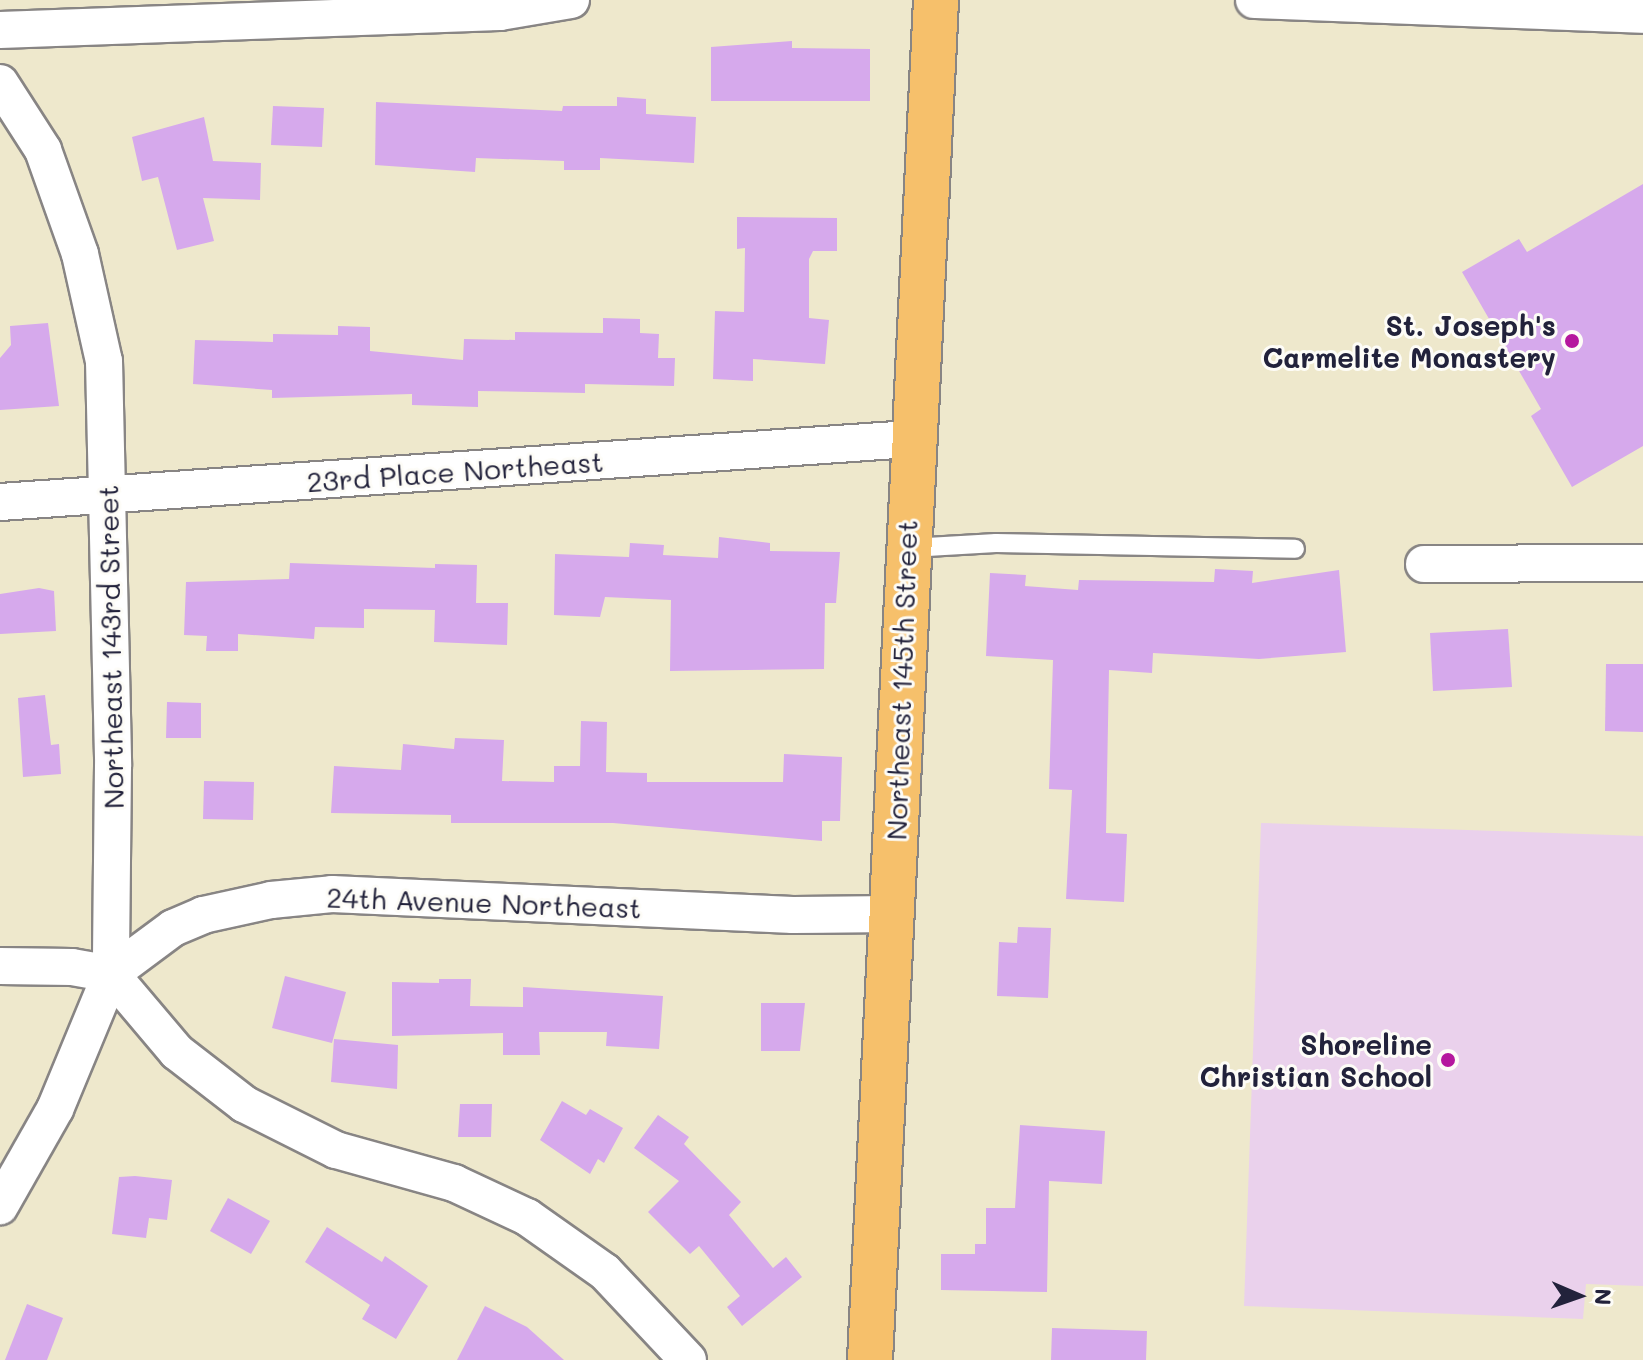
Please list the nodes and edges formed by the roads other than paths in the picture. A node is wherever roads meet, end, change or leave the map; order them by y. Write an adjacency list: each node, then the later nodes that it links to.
1 (571, 0): 5 (street)
2 (936, 0): 7 (main road, Northeast 145th Street)
3 (1254, 0): 4 (street)
4 (1643, 15)
5 (0, 30)
6 (0, 83): 8 (street, Northeast 143rd Street)
7 (911, 439): 8 (street, 23rd Place Northeast); 10 (main road, Northeast 145th Street)
8 (109, 495): 9 (street, 23rd Place Northeast); 16 (street, Northeast 143rd Street)
9 (0, 502)
10 (906, 548): 11 (lane); 14 (main road, Northeast 145th Street)
11 (1295, 549)
12 (1643, 563): 13 (street)
13 (1424, 564)
14 (893, 914): 16 (street, 24th Avenue Northeast); 19 (main road, Northeast 145th Street)
15 (0, 966): 16 (street)
16 (111, 974): 17 (street, Northeast 143rd Street); 18 (street)
17 (0, 1206)
18 (688, 1360)
19 (870, 1360)

